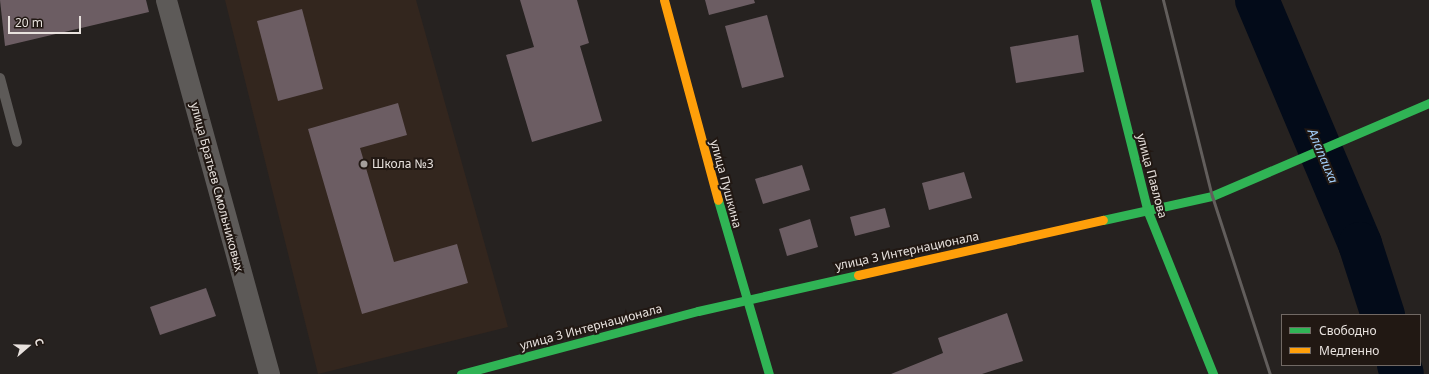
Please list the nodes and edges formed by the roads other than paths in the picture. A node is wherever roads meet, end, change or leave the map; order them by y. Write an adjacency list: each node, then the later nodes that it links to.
1 (166, 0): 9 (street, улица Братьев Смольниковых)
2 (664, 0): 8 (street, улица Пушкина)
3 (1095, 0): 7 (street, улица Павлова)
4 (0, 78): 6 (lane)
5 (1429, 103): 7 (street, улица 3 Интернационала)
6 (18, 142)
7 (1148, 212): 8 (street, улица 3 Интернационала); 12 (street, улица Павлова)
8 (745, 301): 10 (street, улица 3 Интернационала); 11 (street, улица Пушкина)
9 (269, 374)
10 (461, 374)
11 (769, 374)
12 (1213, 374)

